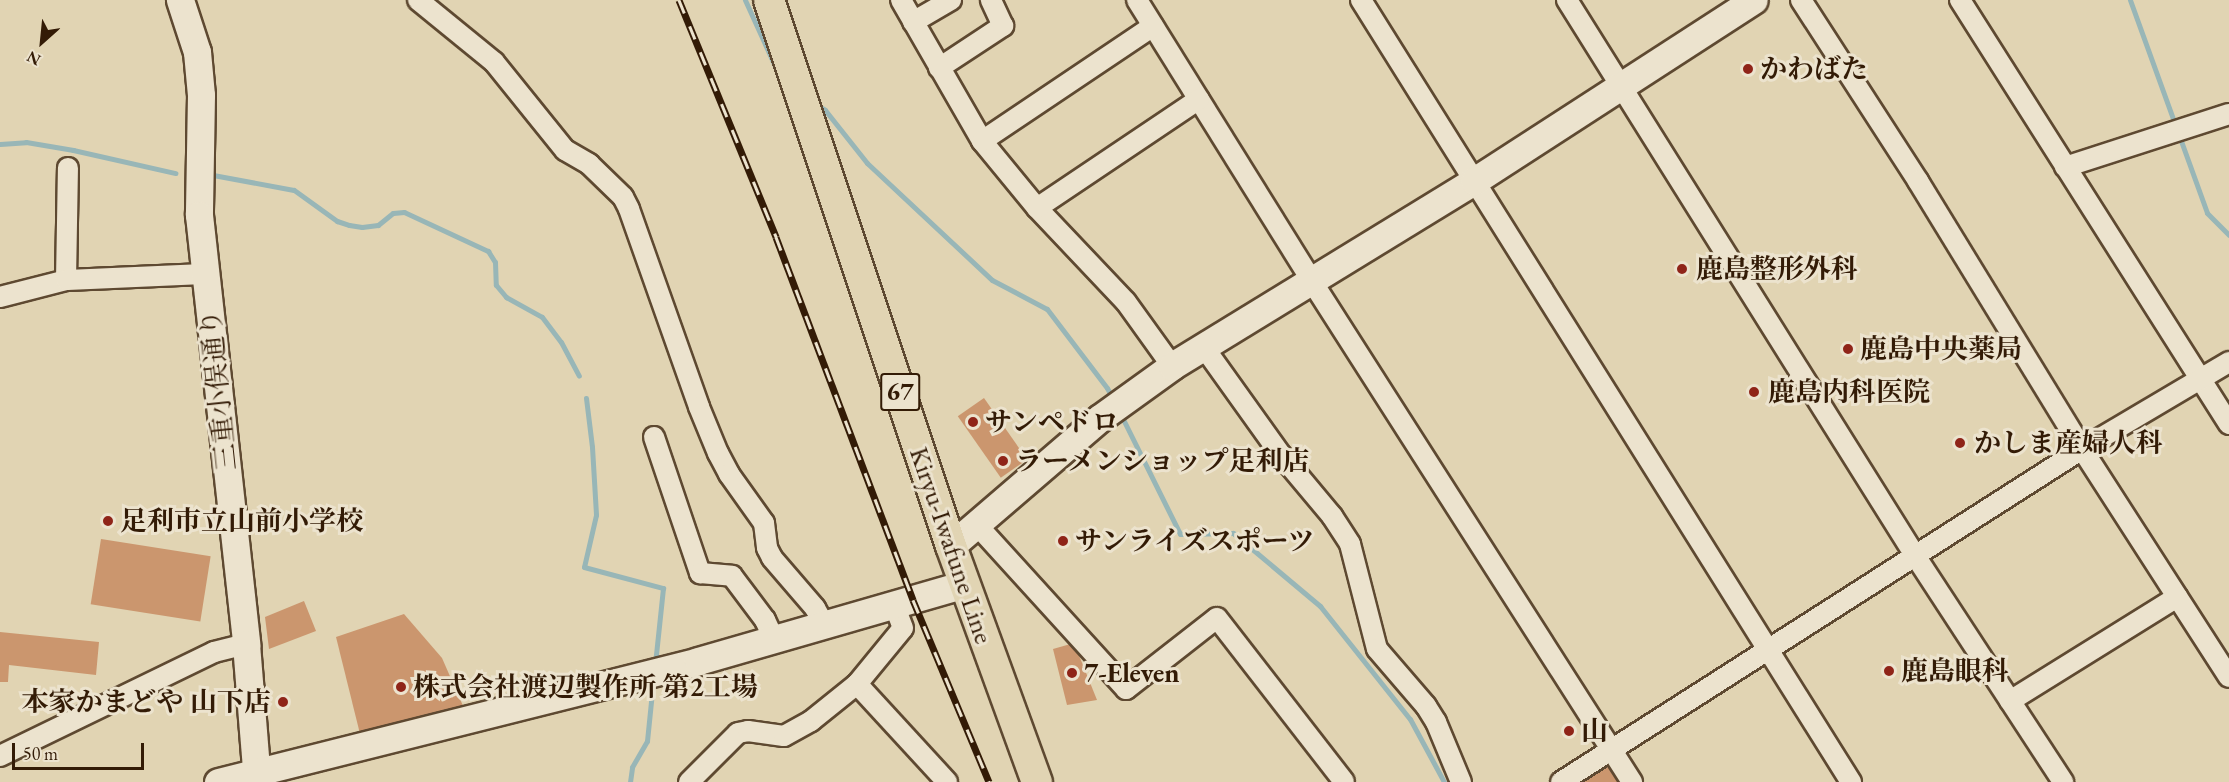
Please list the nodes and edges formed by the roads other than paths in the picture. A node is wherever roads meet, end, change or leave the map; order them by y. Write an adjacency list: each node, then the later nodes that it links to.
1 (418, 0): 41 (street)
2 (769, 0): 36 (main road, Kiryu-Iwafune Line / 67)
3 (901, 0): 13 (street)
4 (951, 0): 13 (street)
5 (991, 0): 15 (street)
6 (1137, 0): 14 (street)
7 (1361, 0): 22 (street)
8 (1567, 0): 16 (street)
9 (1754, 0): 16 (street)
10 (1801, 0): 34 (street)
11 (1960, 0): 20 (street)
12 (187, 2): 24 (street, 三重小俣通り)
13 (913, 22): 15 (street)
14 (1154, 26): 17 (street); 19 (street)
15 (939, 68): 19 (street)
16 (1621, 86): 22 (street); 37 (street)
17 (1198, 99): 23 (street); 26 (street)
18 (2229, 114): 20 (street)
19 (982, 141): 23 (street)
20 (2065, 167): 31 (street)
21 (68, 168): 25 (street)
22 (1474, 181): 26 (street); 44 (street)
23 (1037, 208): 30 (street)
24 (205, 274): 25 (street); 43 (street, 三重小俣通り)
25 (66, 280): 27 (street)
26 (1311, 280): 28 (street); 48 (street)
27 (0, 297)
28 (1203, 345): 30 (street); 56 (street)
29 (2229, 362): 31 (street)
30 (1172, 366): 35 (street)
31 (2202, 380): 32 (street); 34 (street)
32 (2229, 424)
33 (654, 437): 42 (street)
34 (2082, 449): 37 (street); 39 (street)
35 (976, 524): 36 (street); 55 (street)
36 (951, 546): 38 (main road, Kiryu-Iwafune Line / 67)
37 (1916, 557): 44 (street); 47 (street)
38 (965, 584): 40 (street); 54 (main road, Kiryu-Iwafune Line / 67)
39 (2177, 597): 45 (street); 47 (street)
40 (894, 605): 41 (street); 46 (street)
41 (824, 624): 42 (street)
42 (774, 639): 50 (street)
43 (246, 644): 49 (street); 50 (street, 三重小俣通り)
44 (1768, 650): 48 (street); 59 (street)
45 (2229, 677)
46 (857, 684): 52 (street); 53 (street)
47 (2010, 701): 60 (street)
48 (1612, 749): 57 (street); 58 (street)
49 (0, 756)
50 (257, 777): 51 (street)
51 (218, 782)
52 (689, 782)
53 (947, 782)
54 (1037, 782)
55 (1344, 782)
56 (1461, 782)
57 (1561, 782)
58 (1632, 782)
59 (1851, 782)
60 (2063, 782)

